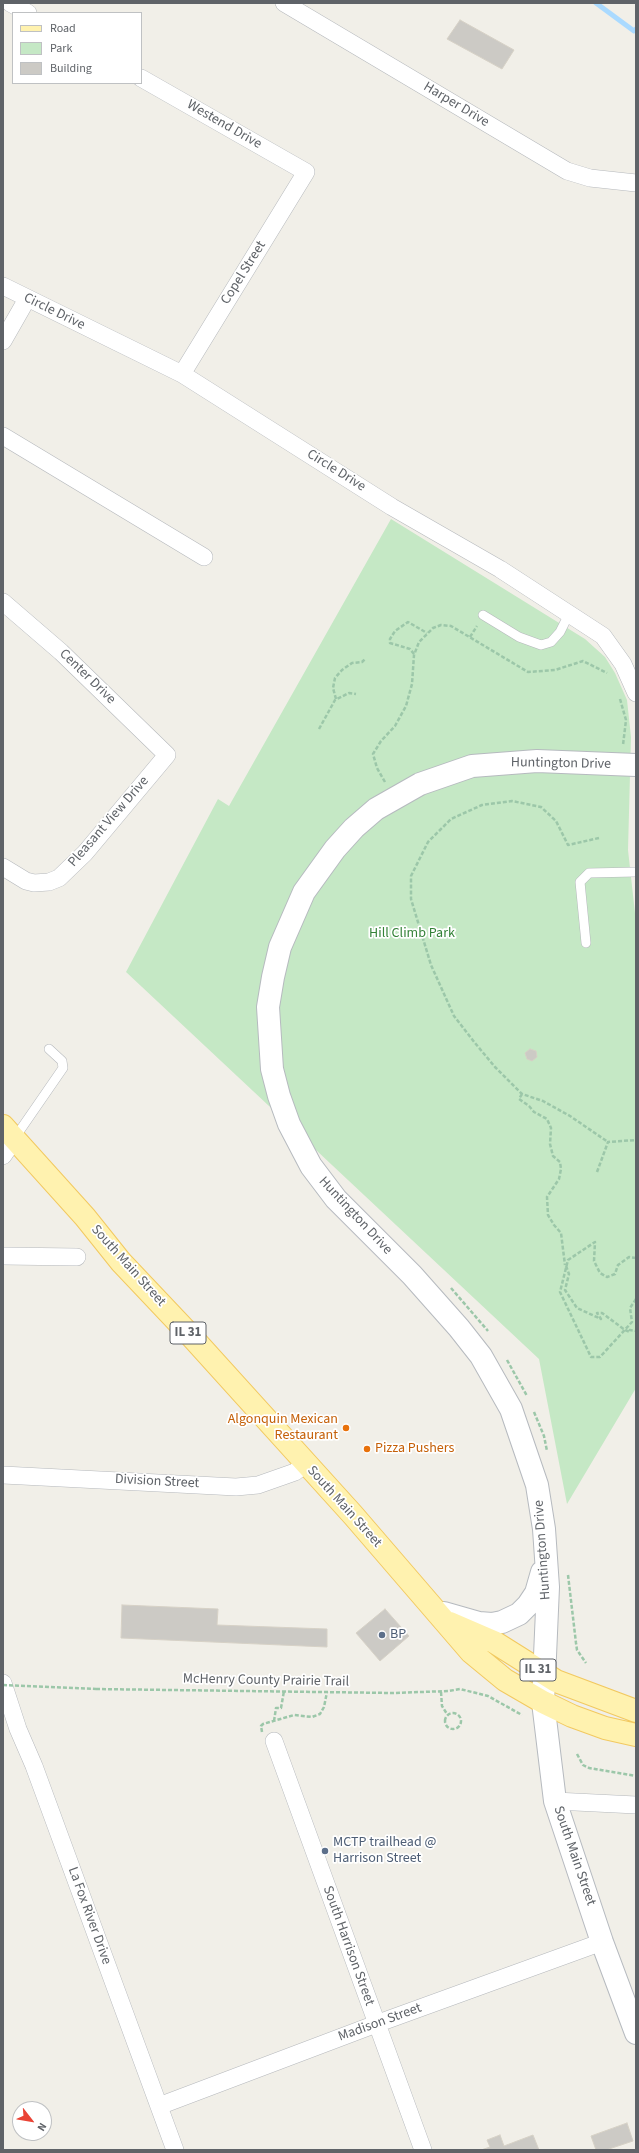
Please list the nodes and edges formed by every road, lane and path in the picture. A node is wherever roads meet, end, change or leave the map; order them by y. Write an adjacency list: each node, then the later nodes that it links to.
1 (10, 3): 3 (street)
2 (284, 3): 6 (street, Harper Drive)
3 (26, 12)
4 (142, 79): 5 (street, Westend Drive)
5 (306, 172): 10 (street, Copel Street)
6 (636, 183)
7 (3, 286): 8 (street, Circle Drive)
8 (27, 298): 9 (street); 10 (street, Circle Drive)
9 (3, 341)
10 (182, 374): 14 (street, Circle Drive)
11 (3, 436): 12 (street)
12 (204, 556)
13 (3, 602): 26 (street, Center Drive)
14 (569, 614): 15 (lane); 21 (street, Circle Drive)
15 (483, 615)
16 (428, 633): 17 (path); 17 (path); 19 (path)
17 (414, 655): 28 (path)
18 (365, 659): 23 (path)
19 (609, 676)
20 (618, 692): 25 (path)
21 (636, 693)
22 (356, 694): 23 (path)
23 (336, 699): 24 (path)
24 (320, 729)
25 (623, 745)
26 (167, 755): 30 (street, Pleasant View Drive)
27 (636, 765): 54 (street, Huntington Drive)
28 (388, 786)
29 (599, 838): 34 (path)
30 (3, 867)
31 (636, 872): 32 (lane)
32 (586, 943)
33 (50, 1048): 36 (lane)
34 (522, 1094): 37 (path); 42 (path)
35 (636, 1140): 37 (path)
36 (7, 1141): 52 (main road, South Main Street / IL 31)
37 (608, 1142): 38 (path)
38 (597, 1172)
39 (3, 1256): 40 (street)
40 (77, 1257)
41 (636, 1258): 42 (path)
42 (566, 1266): 45 (path); 45 (path)
43 (448, 1286): 47 (path)
44 (636, 1299): 45 (path)
45 (625, 1330): 46 (path)
46 (636, 1331)
47 (488, 1332)
48 (505, 1358): 49 (path)
49 (529, 1402)
50 (532, 1408): 51 (path)
51 (548, 1455)
52 (305, 1464): 53 (street, Division Street); 56 (main road, South Main Street / IL 31)
53 (3, 1475)
54 (546, 1559): 56 (street); 58 (street, Huntington Drive)
55 (567, 1572): 57 (path)
56 (439, 1615): 58 (main road, IL 31); 63 (main road, IL 31)
57 (586, 1664)
58 (543, 1673): 63 (street, South Main Street); 64 (main road, IL 31)
59 (3, 1684): 60 (path, McHenry County Prairie Trail, bridge); 77 (street, La Fox River Drive)
60 (284, 1691): 61 (path, McHenry County Prairie Trail); 67 (path)
61 (327, 1692): 62 (path, McHenry County Prairie Trail); 67 (path)
62 (441, 1692): 65 (path); 66 (path, McHenry County Prairie Trail)
63 (543, 1702): 69 (main road, IL 31); 72 (street, South Main Street)
64 (636, 1711)
65 (447, 1714): 65 (path)
66 (522, 1715)
67 (274, 1721): 68 (path)
68 (270, 1736): 75 (street, South Harrison Street)
69 (636, 1736)
70 (577, 1754): 71 (path)
71 (636, 1776)
72 (555, 1801): 73 (street); 74 (street, South Main Street)
73 (636, 1805)
74 (602, 1942): 75 (street, Madison Street); 76 (street, South Main Street)
75 (376, 2024): 77 (street, Madison Street); 79 (street, South Harrison Street)
76 (636, 2033)
77 (159, 2106): 78 (street, La Fox River Drive)
78 (175, 2150)
79 (423, 2150)

